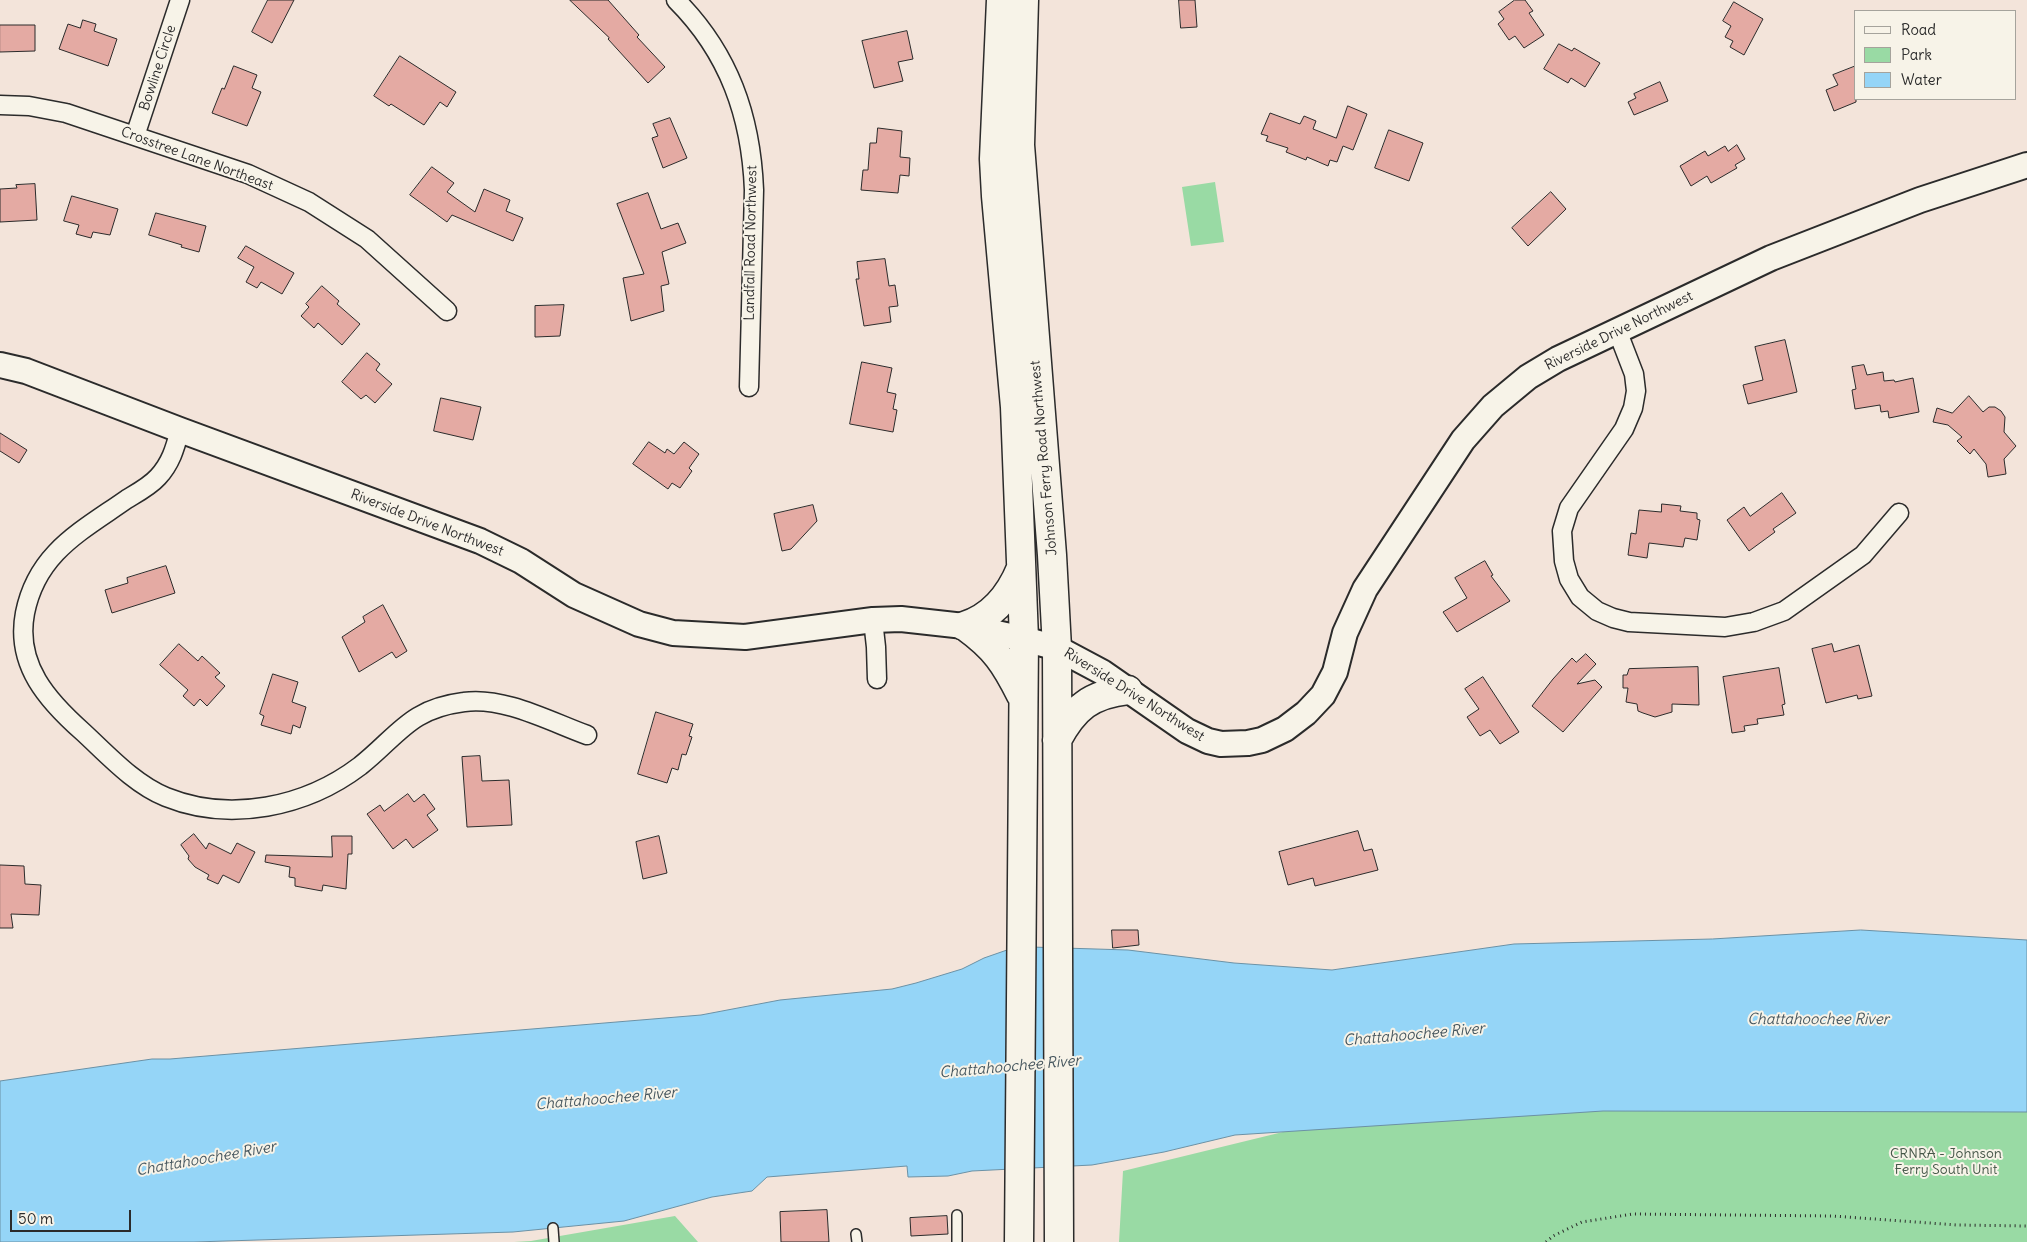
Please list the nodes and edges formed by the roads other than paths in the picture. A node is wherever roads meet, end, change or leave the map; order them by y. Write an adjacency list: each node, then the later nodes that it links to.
1 (180, 0): 6 (street, Bowline Circle)
2 (676, 0): 11 (street, Landfall Road Northwest)
3 (1001, 0): 14 (main road, Johnson Ferry Road Northwest)
4 (1024, 0): 18 (main road, Johnson Ferry Road Northwest)
5 (0, 106): 6 (street, Crosstree Lane Northeast)
6 (135, 136): 8 (street, Crosstree Lane Northeast)
7 (2027, 165): 9 (street, Riverside Drive Northwest)
8 (447, 311)
9 (1616, 330): 13 (street); 20 (street, Riverside Drive Northwest)
10 (0, 365): 12 (street, Riverside Drive Northwest)
11 (749, 387)
12 (180, 430): 15 (street, Riverside Drive Northwest); 22 (street)
13 (1899, 513)
14 (1022, 567): 16 (main road); 17 (main road, Johnson Ferry Road Northwest)
15 (873, 620): 16 (street, Riverside Drive Northwest); 19 (street)
16 (965, 627): 17 (street, Riverside Drive Northwest); 21 (main road)
17 (1024, 639): 18 (street, Riverside Drive Northwest); 21 (main road, Johnson Ferry Road Northwest)
18 (1057, 648): 20 (street, Riverside Drive Northwest); 23 (main road, Johnson Ferry Road Northwest)
19 (877, 679)
20 (1128, 690): 23 (main road)
21 (1023, 698): 28 (main road, Johnson Ferry Road Northwest)
22 (588, 735)
23 (1057, 740): 29 (main road, Johnson Ferry Road Northwest)
24 (957, 1215): 27 (lane)
25 (553, 1228): 26 (lane)
26 (554, 1242)
27 (957, 1242)
28 (1019, 1242)
29 (1059, 1242)

